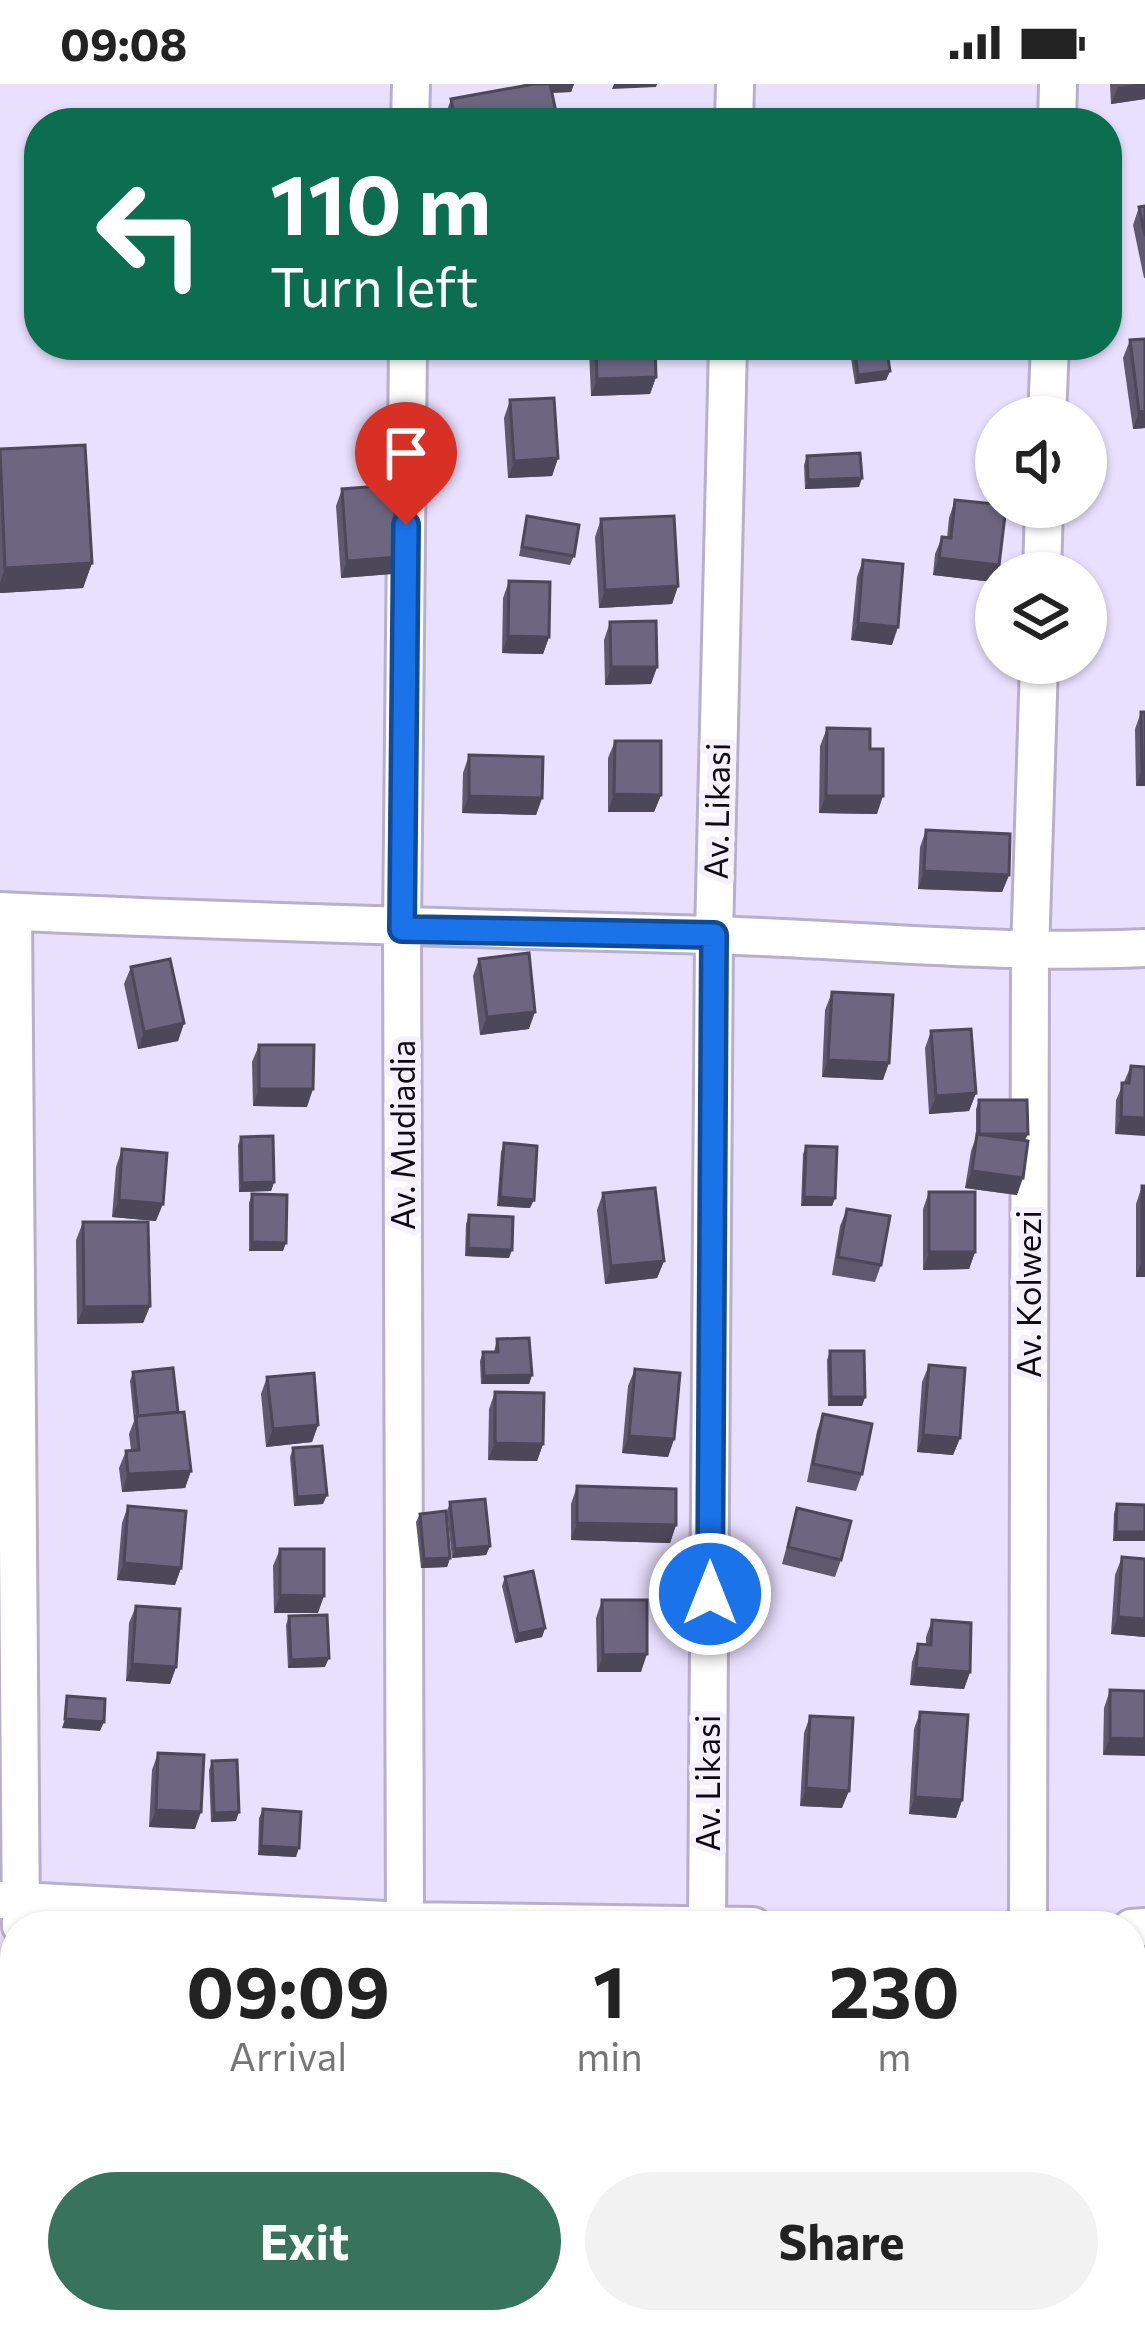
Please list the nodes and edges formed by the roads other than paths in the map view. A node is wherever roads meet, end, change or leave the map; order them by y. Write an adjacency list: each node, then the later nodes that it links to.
1 (408, 360): 7 (street, Av. Mudiadia)
2 (728, 360): 8 (street, Av. Likasi)
3 (1049, 360): 4 (street)
4 (1048, 396)
5 (1038, 684): 10 (street, Av. Kolwezi)
6 (6, 911): 7 (street); 11 (street)
7 (402, 929): 8 (street); 13 (street, Av. Mudiadia)
8 (714, 935): 10 (street); 14 (street, Av. Likasi)
9 (1145, 948): 10 (street)
10 (1030, 954): 15 (street, Av. Kolwezi)
11 (14, 1909): 12 (street)
12 (66, 1911)
13 (405, 1911)
14 (707, 1911)
15 (1028, 1911)

